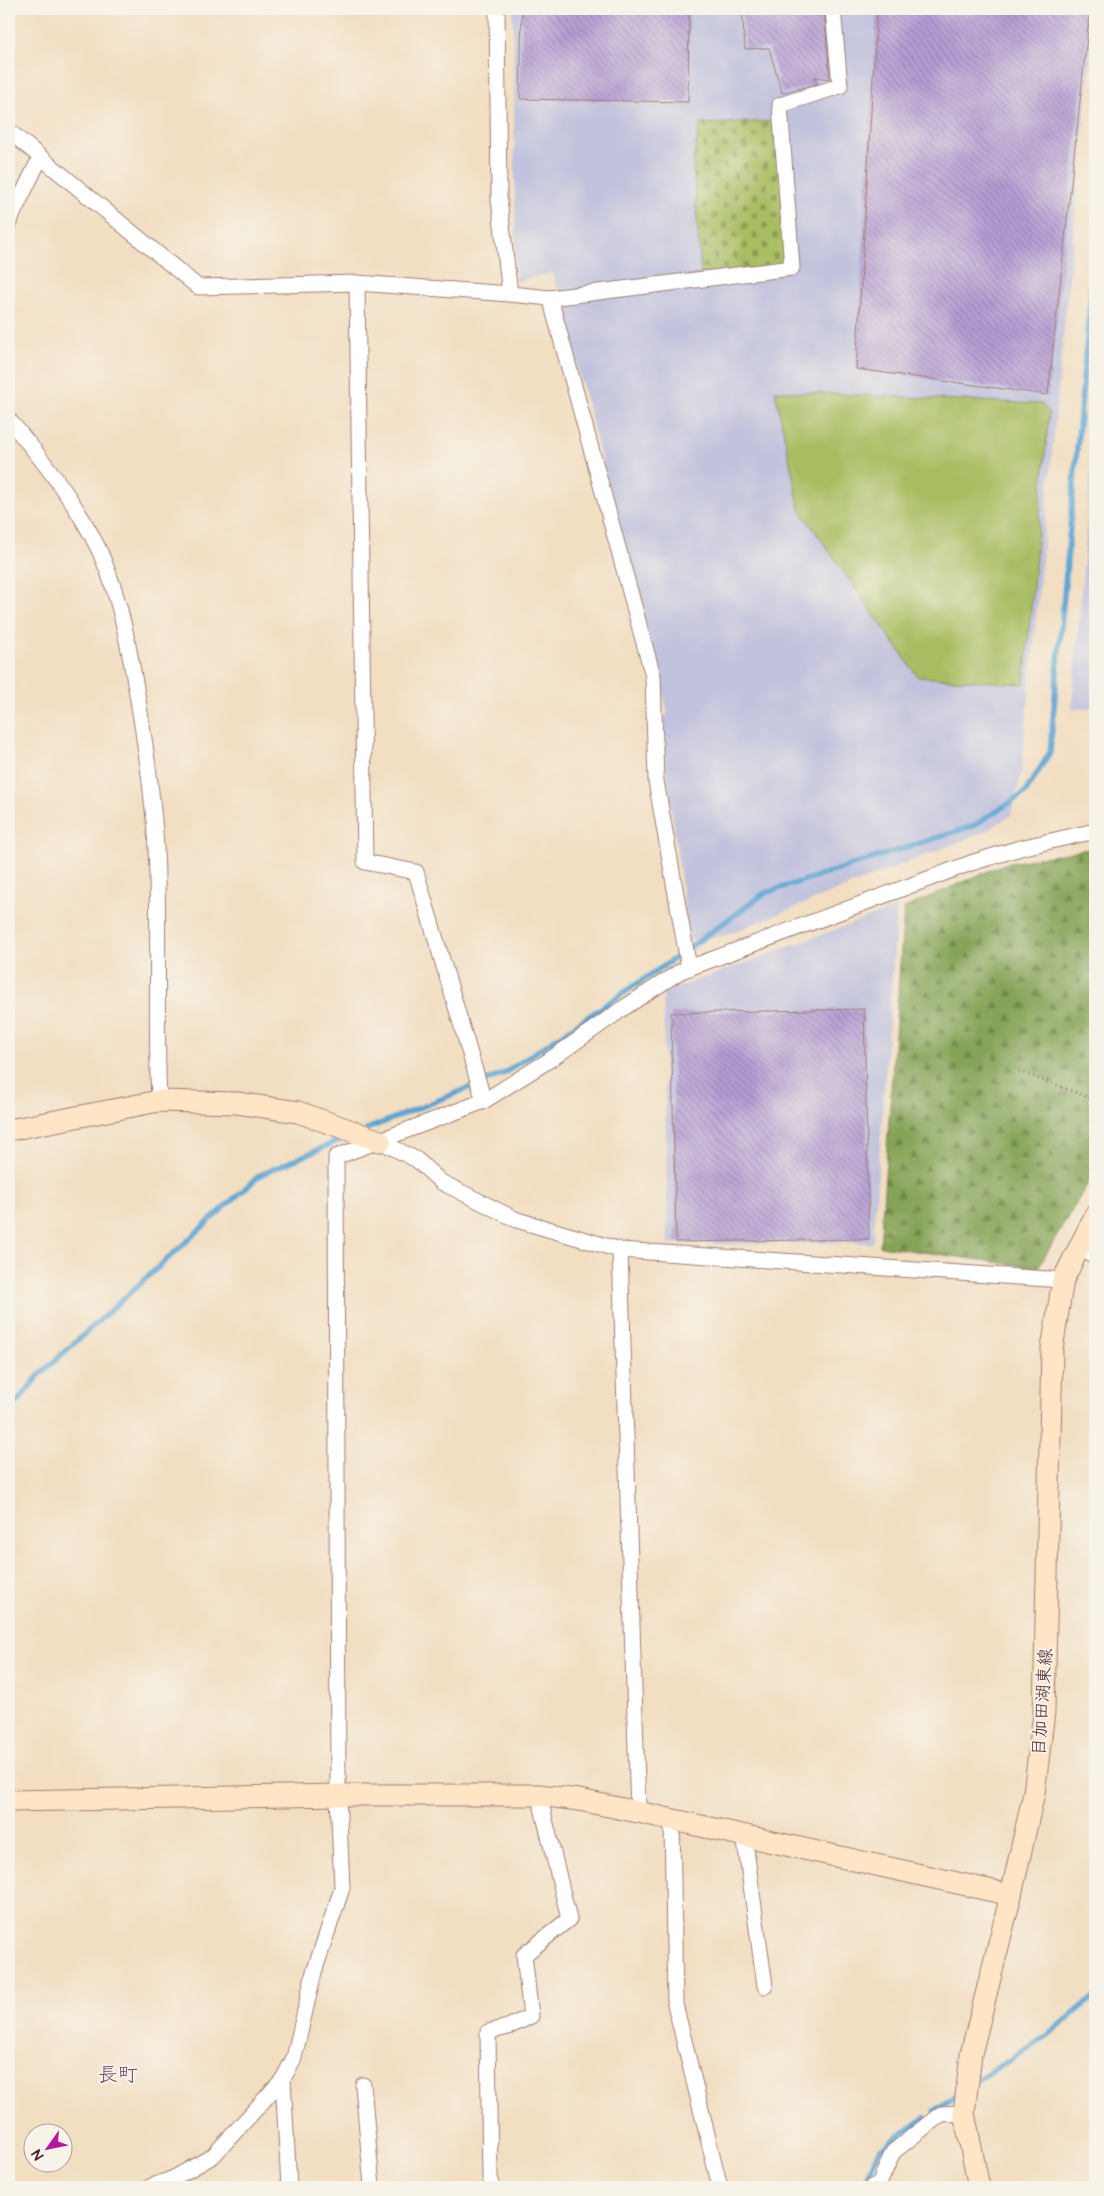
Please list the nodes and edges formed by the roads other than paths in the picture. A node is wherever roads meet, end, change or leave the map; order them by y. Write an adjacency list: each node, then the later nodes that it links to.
1 (498, 9): 7 (street)
2 (832, 9): 8 (street)
3 (9, 131): 4 (street)
4 (40, 158): 5 (street); 6 (street)
5 (9, 222)
6 (357, 282): 7 (street); 12 (street)
7 (510, 294): 8 (street)
8 (550, 298): 11 (street)
9 (9, 420): 13 (street)
10 (1095, 831): 11 (street)
11 (689, 968): 12 (street)
12 (484, 1100): 15 (street)
13 (159, 1101): 14 (street); 15 (street)
14 (9, 1130)
15 (380, 1141): 17 (street); 20 (street)
16 (1095, 1216): 18 (street, 目加田湖東線)
17 (620, 1250): 19 (street); 23 (street)
18 (1087, 1252): 19 (street, 目加田湖東線)
19 (1063, 1280): 26 (street, 目加田湖東線)
20 (338, 1795): 21 (street); 22 (street); 28 (street)
21 (540, 1795): 23 (street); 34 (street)
22 (9, 1801)
23 (638, 1812): 24 (street)
24 (672, 1820): 25 (street); 35 (street)
25 (744, 1835): 26 (street); 27 (street)
26 (1011, 1895): 30 (street, 目加田湖東線)
27 (765, 1986)
28 (283, 2079): 31 (street); 32 (street)
29 (363, 2086): 33 (street)
30 (964, 2113): 36 (street); 37 (street, 目加田湖東線)
31 (150, 2187)
32 (289, 2187)
33 (372, 2187)
34 (493, 2187)
35 (720, 2187)
36 (872, 2187)
37 (979, 2187)

